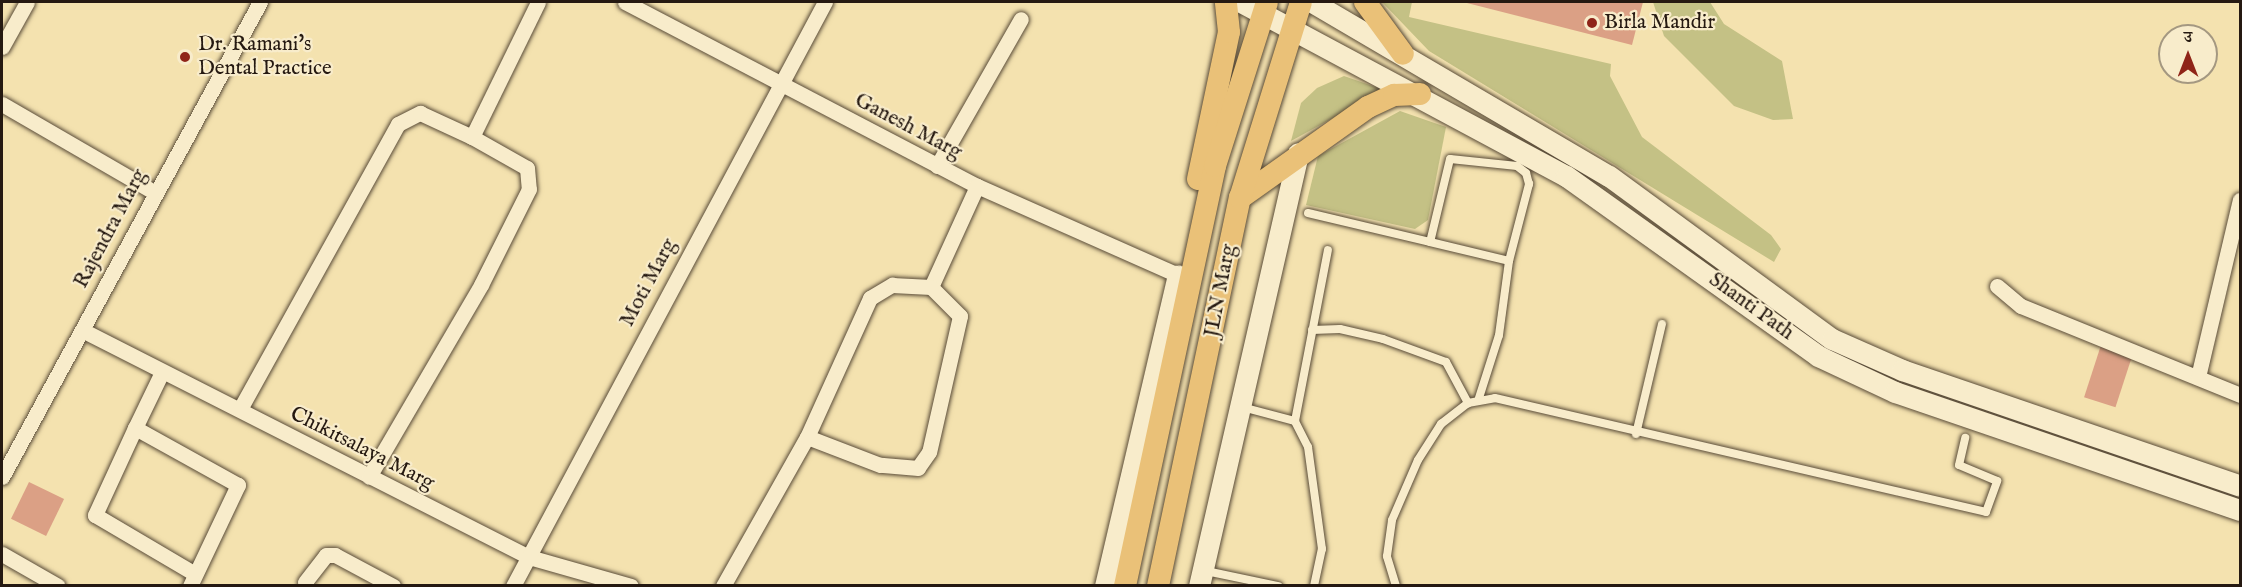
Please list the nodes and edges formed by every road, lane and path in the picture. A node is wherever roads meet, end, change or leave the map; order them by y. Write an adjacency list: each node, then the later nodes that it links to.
1 (27, 2): 14 (street)
2 (260, 2): 23 (street, Rajendra Marg)
3 (538, 2): 19 (street)
4 (625, 2): 16 (street, Ganesh Marg)
5 (825, 2): 16 (street, Moti Marg)
6 (1226, 2): 30 (main road)
7 (1240, 2): 11 (main road, Shanti Path)
8 (1301, 2): 13 (main road, JLN Marg)
9 (1312, 2): 15 (main road)
10 (1365, 2): 15 (main road)
11 (1265, 8): 13 (main road, Shanti Path); 30 (main road, JLN Marg)
12 (1022, 20): 21 (street)
13 (1295, 32): 17 (main road, Shanti Path); 24 (main road, JLN Marg)
14 (2, 47)
15 (1403, 54): 50 (main road)
16 (778, 81): 21 (street, Ganesh Marg); 53 (street, Moti Marg)
17 (1420, 94): 20 (main road); 51 (main road, Shanti Path)
18 (2, 104): 23 (street)
19 (472, 137): 42 (street); 49 (street)
20 (1298, 153): 24 (main road); 41 (main road)
21 (937, 166): 22 (street, Ganesh Marg)
22 (977, 186): 30 (street, Ganesh Marg); 32 (street)
23 (154, 192): 34 (street, Rajendra Marg)
24 (1240, 198): 64 (main road, JLN Marg)
25 (2241, 200): 37 (street)
26 (1308, 213): 27 (lane)
27 (1430, 242): 29 (lane); 29 (lane)
28 (1328, 250): 35 (lane)
29 (1509, 261): 39 (lane)
30 (1183, 280): 62 (main road); 63 (main road, JLN Marg)
31 (1997, 286): 37 (street)
32 (931, 287): 46 (street); 46 (street)
33 (1662, 324): 45 (lane)
34 (82, 330): 36 (street, Chikitsalaya Marg); 48 (street, Rajendra Marg)
35 (1312, 330): 40 (lane); 43 (lane)
36 (162, 372): 42 (street, Chikitsalaya Marg); 44 (street)
37 (2198, 377): 38 (street)
38 (2241, 395)
39 (1479, 401): 40 (lane); 45 (lane)
40 (1468, 403): 67 (lane)
41 (1242, 407): 43 (lane); 54 (main road)
42 (240, 409): 49 (street, Chikitsalaya Marg)
43 (1295, 421): 66 (lane)
44 (135, 428): 55 (street); 55 (street)
45 (1636, 434): 47 (lane)
46 (807, 437): 61 (street)
47 (1965, 438)
48 (2, 477)
49 (369, 477): 53 (street, Chikitsalaya Marg)
50 (2241, 486)
51 (2241, 510)
52 (2, 554): 57 (street)
53 (529, 557): 59 (street, Moti Marg); 60 (street, Chikitsalaya Marg)
54 (1201, 578): 65 (lane)
55 (193, 580)
56 (305, 582): 58 (street)
57 (58, 585)
58 (393, 585)
59 (513, 585)
60 (631, 585)
61 (723, 585)
62 (1106, 585)
63 (1125, 585)
64 (1158, 585)
65 (1278, 585)
66 (1314, 585)
67 (1396, 585)

